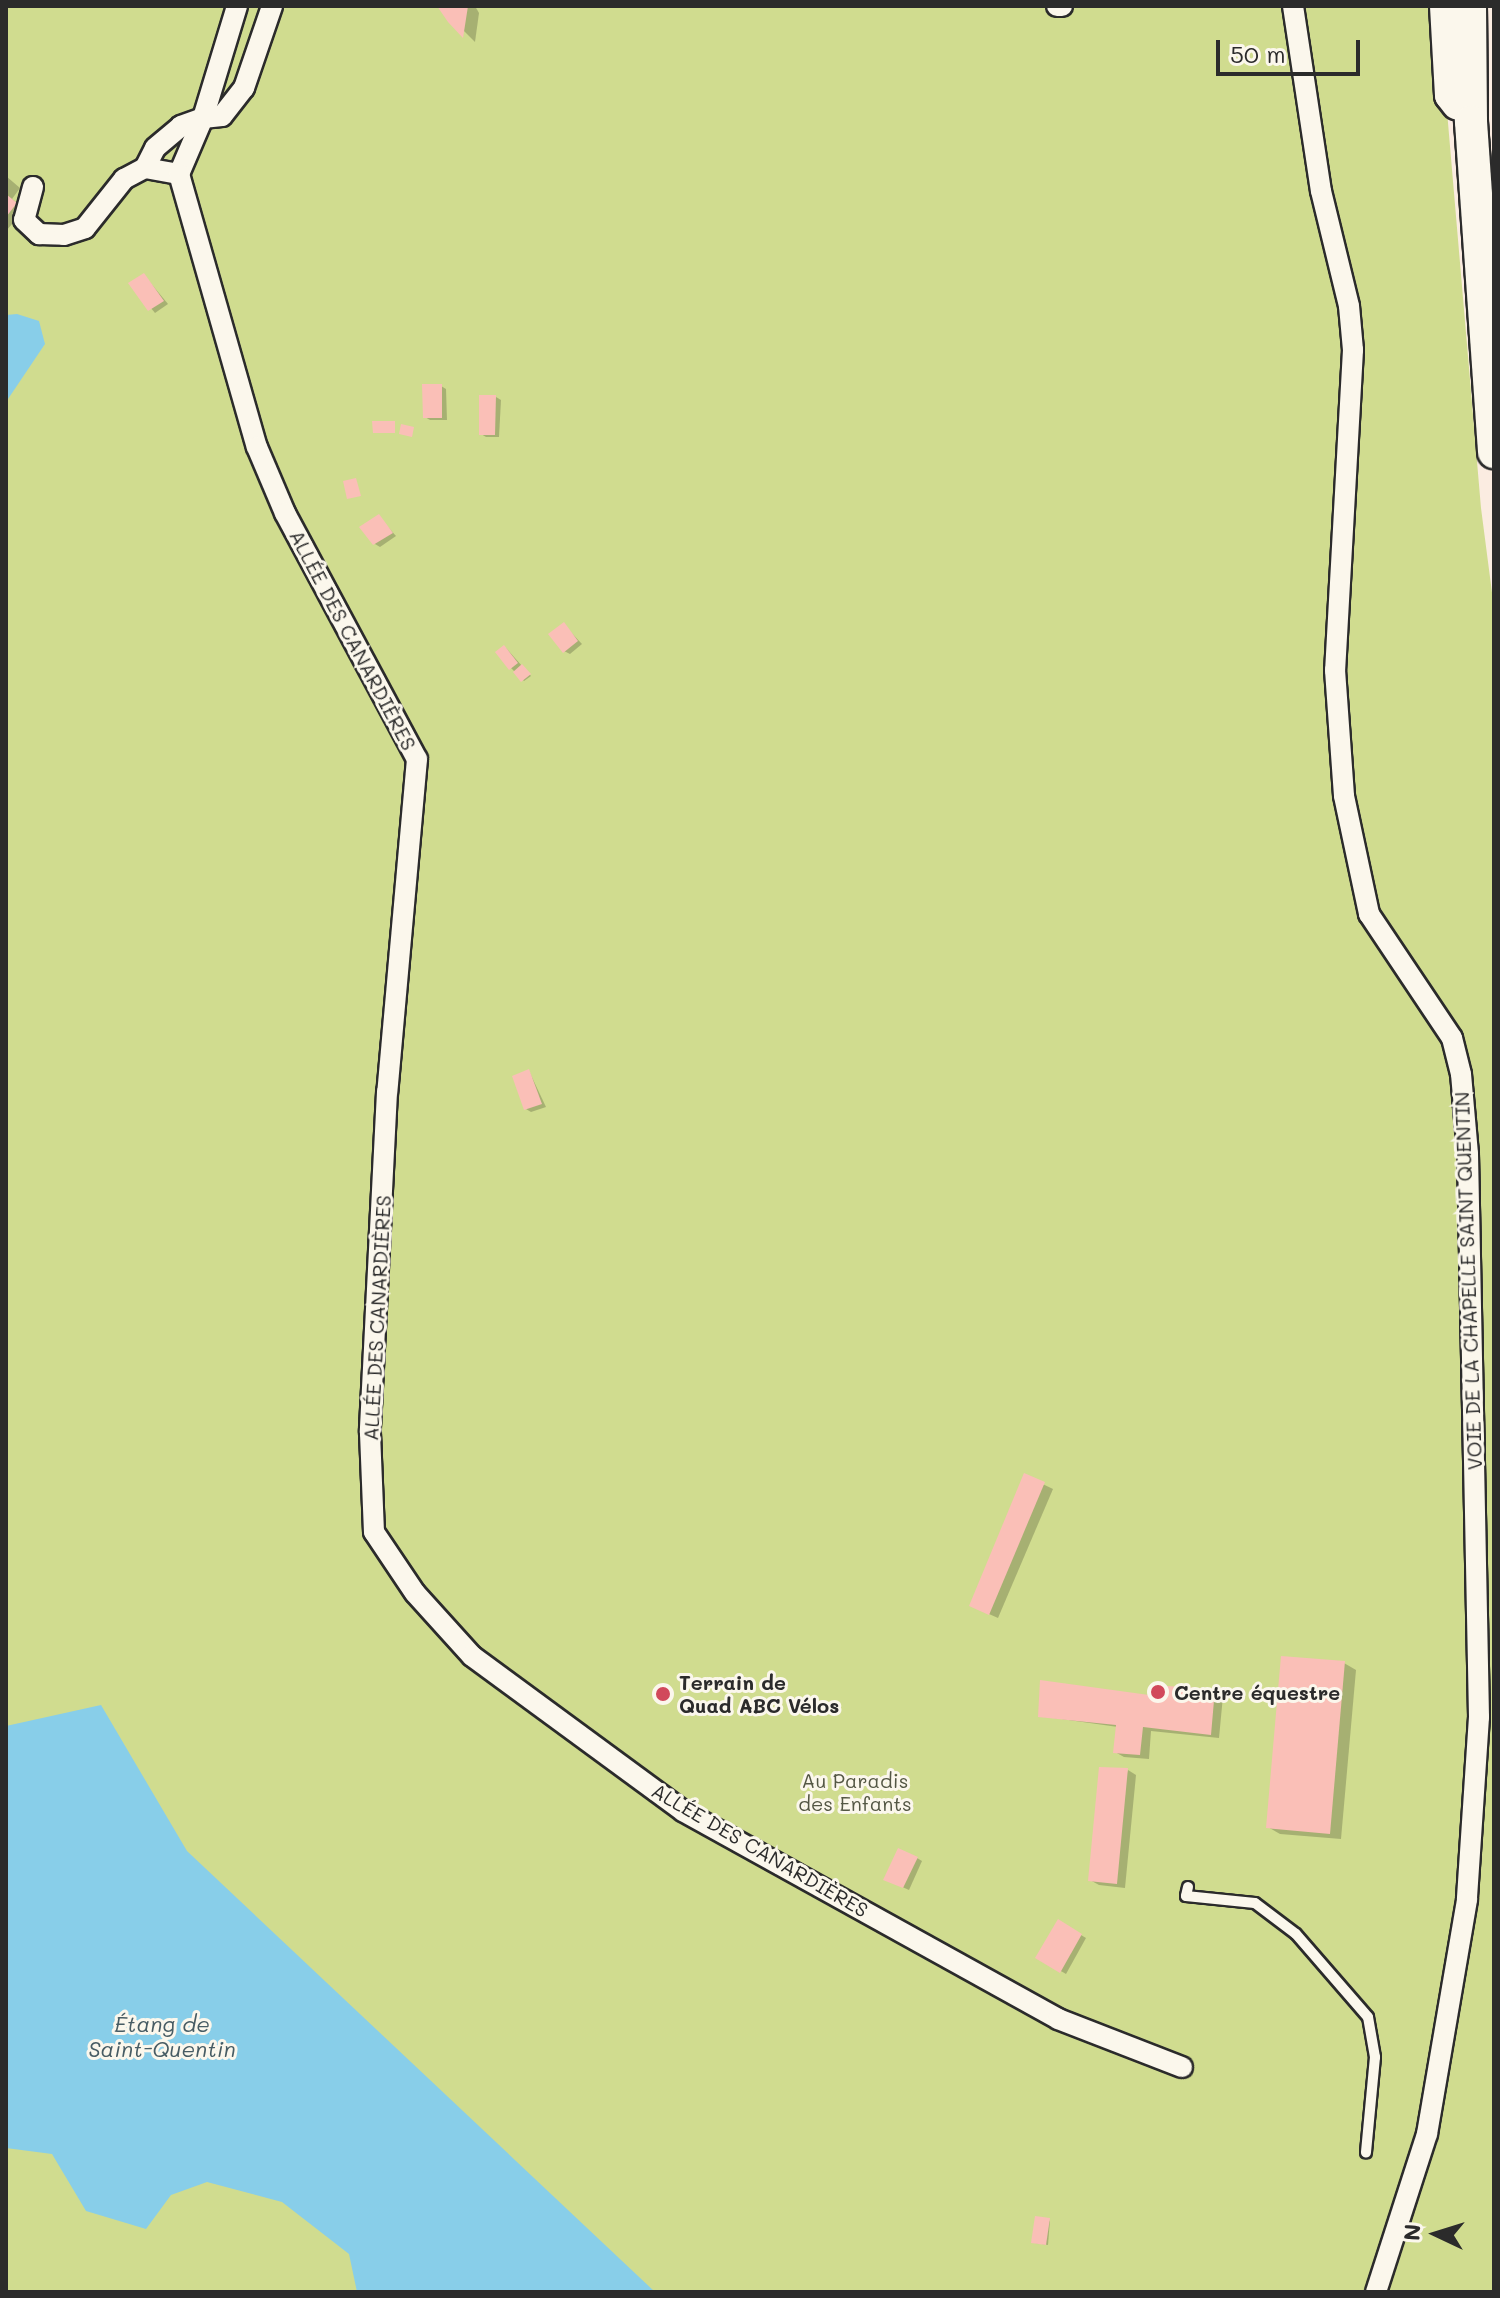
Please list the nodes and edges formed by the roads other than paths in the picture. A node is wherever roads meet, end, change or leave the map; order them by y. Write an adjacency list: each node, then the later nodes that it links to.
1 (237, 6): 6 (street)
2 (272, 6): 6 (street)
3 (1293, 6): 15 (street, VOIE DE LA CHAPELLE SAINT QUENTIN)
4 (1446, 6): 7 (main road)
5 (1470, 6): 7 (main road)
6 (203, 118): 8 (street); 9 (street)
7 (1471, 122): 11 (main road)
8 (145, 168): 9 (street); 10 (street)
9 (179, 174): 13 (street, ALLÉE DES CANARDIÈRES)
10 (33, 187)
11 (1494, 452)
12 (1188, 1887): 14 (lane)
13 (1182, 2067)
14 (1366, 2153)
15 (1376, 2292)

